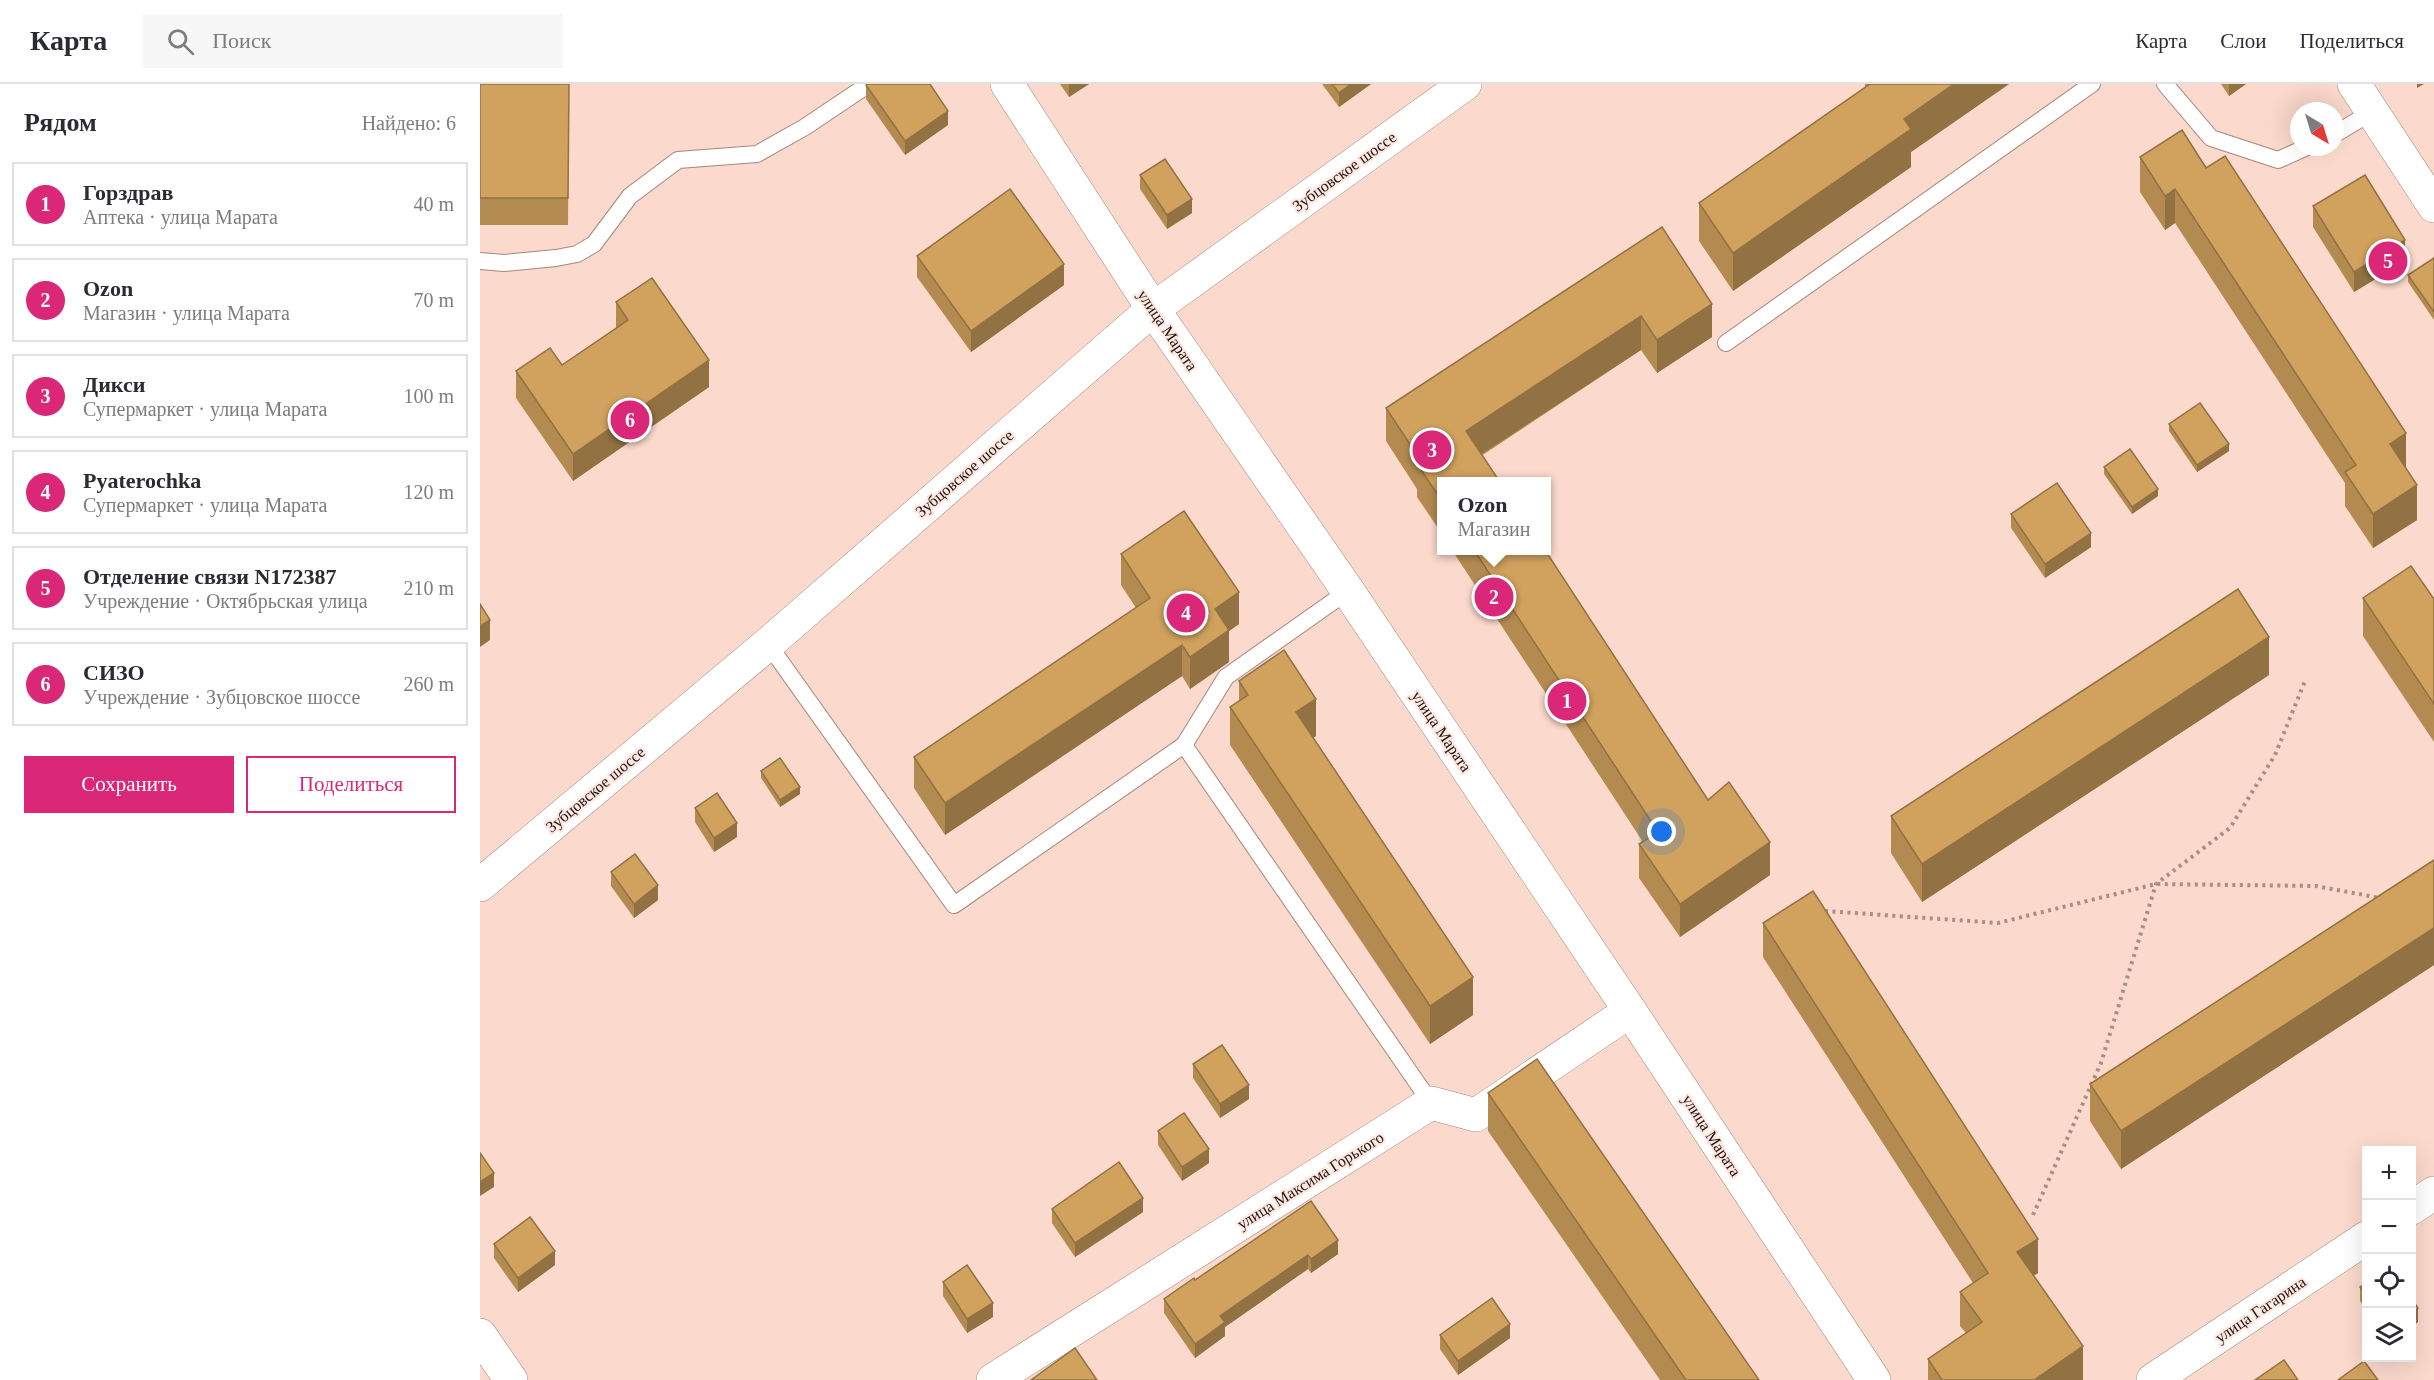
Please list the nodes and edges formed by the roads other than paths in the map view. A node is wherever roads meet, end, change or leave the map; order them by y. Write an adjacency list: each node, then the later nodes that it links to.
1 (869, 84): 11 (lane)
2 (1007, 84): 12 (street, улица Марата)
3 (1465, 84): 12 (street, Зубцовское шоссе)
4 (2092, 84): 13 (lane)
5 (2166, 84): 9 (lane)
6 (2354, 84): 7 (street)
7 (2372, 112): 8 (lane); 10 (street)
8 (2344, 129)
9 (2290, 155)
10 (2434, 206)
11 (480, 261)
12 (1153, 309): 14 (street, улица Марата); 15 (street, Зубцовское шоссе)
13 (1726, 343)
14 (1348, 591): 16 (lane); 18 (street, улица Марата)
15 (768, 644): 16 (lane); 17 (street, Зубцовское шоссе)
16 (1184, 745): 19 (lane)
17 (480, 885)
18 (1630, 1011): 19 (street); 26 (street, улица Марата)
19 (1431, 1103): 25 (street, улица Максима Горького)
20 (2434, 1193): 21 (street)
21 (2416, 1205)
22 (2362, 1241): 27 (street, улица Гагарина)
23 (480, 1335): 24 (street)
24 (511, 1380)
25 (993, 1380)
26 (1875, 1380)
27 (2153, 1380)

